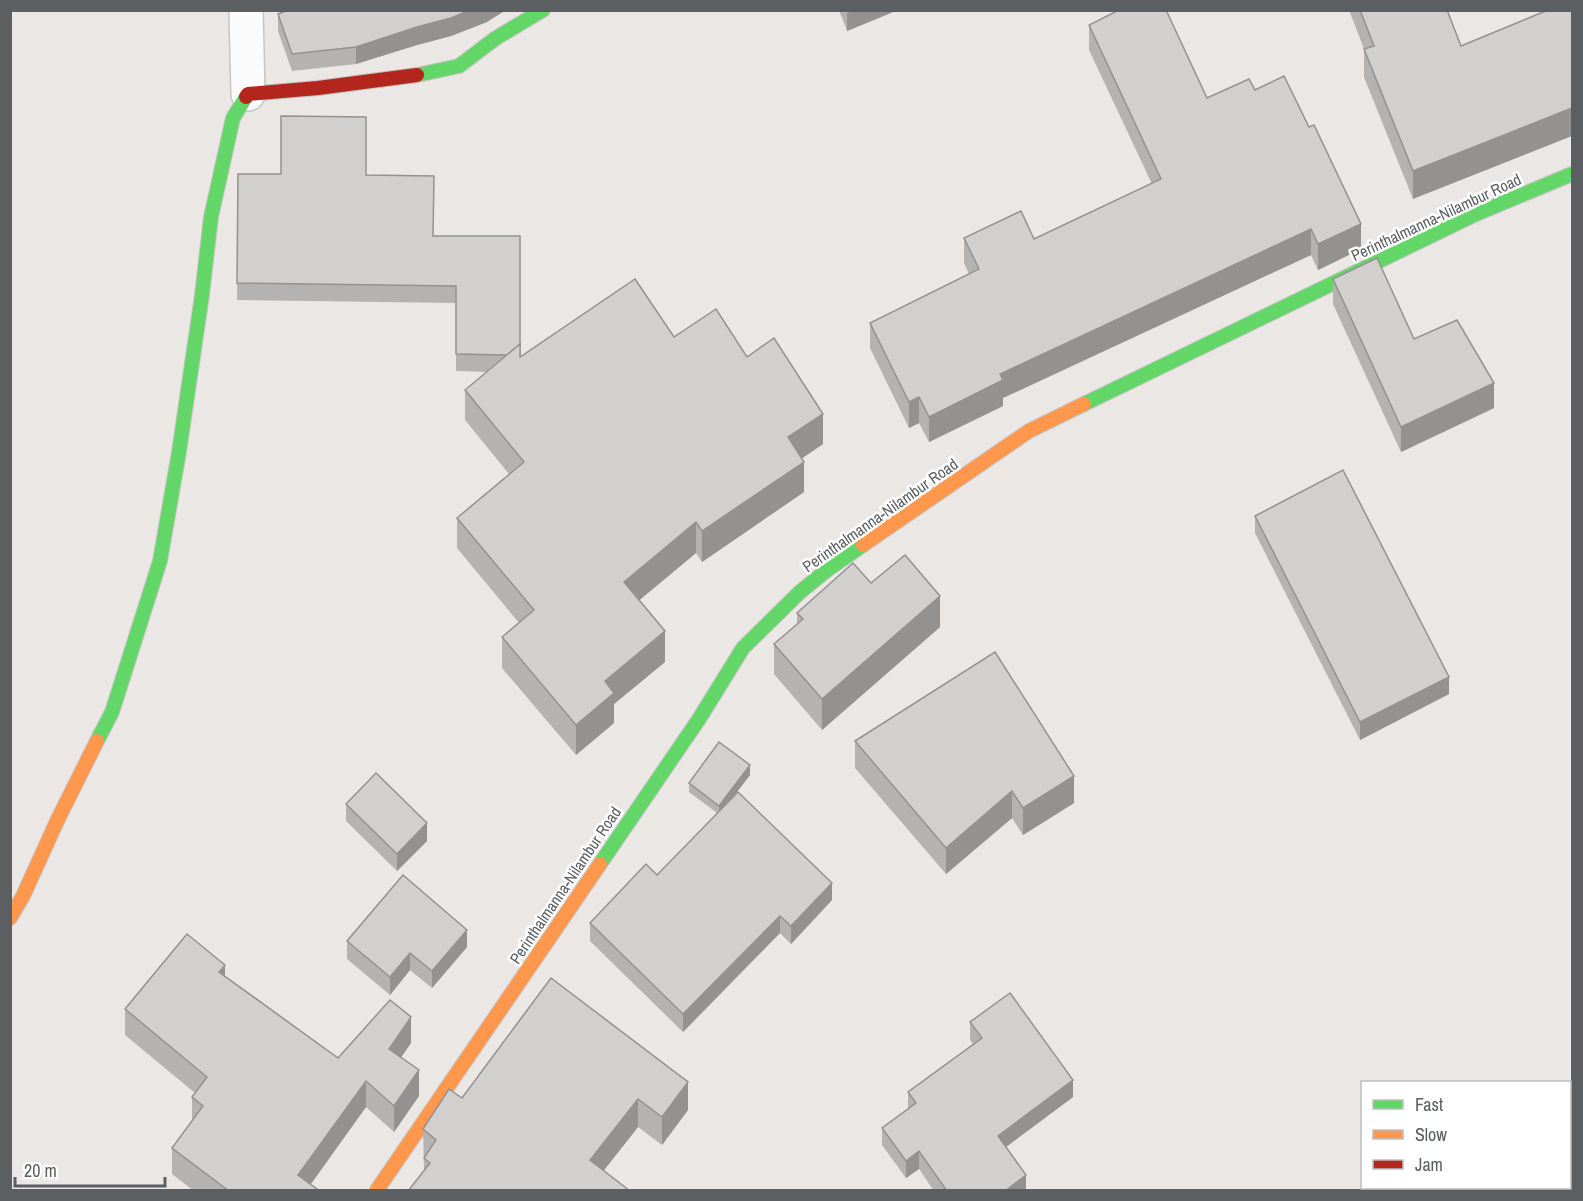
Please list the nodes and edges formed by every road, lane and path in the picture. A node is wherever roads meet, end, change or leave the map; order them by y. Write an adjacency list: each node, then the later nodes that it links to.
1 (246, 10): 3 (street)
2 (543, 10): 3 (main road)
3 (249, 94): 5 (main road)
4 (1572, 174): 6 (main road, Perinthalmanna-Nilambur Road)
5 (10, 918)
6 (377, 1191)

